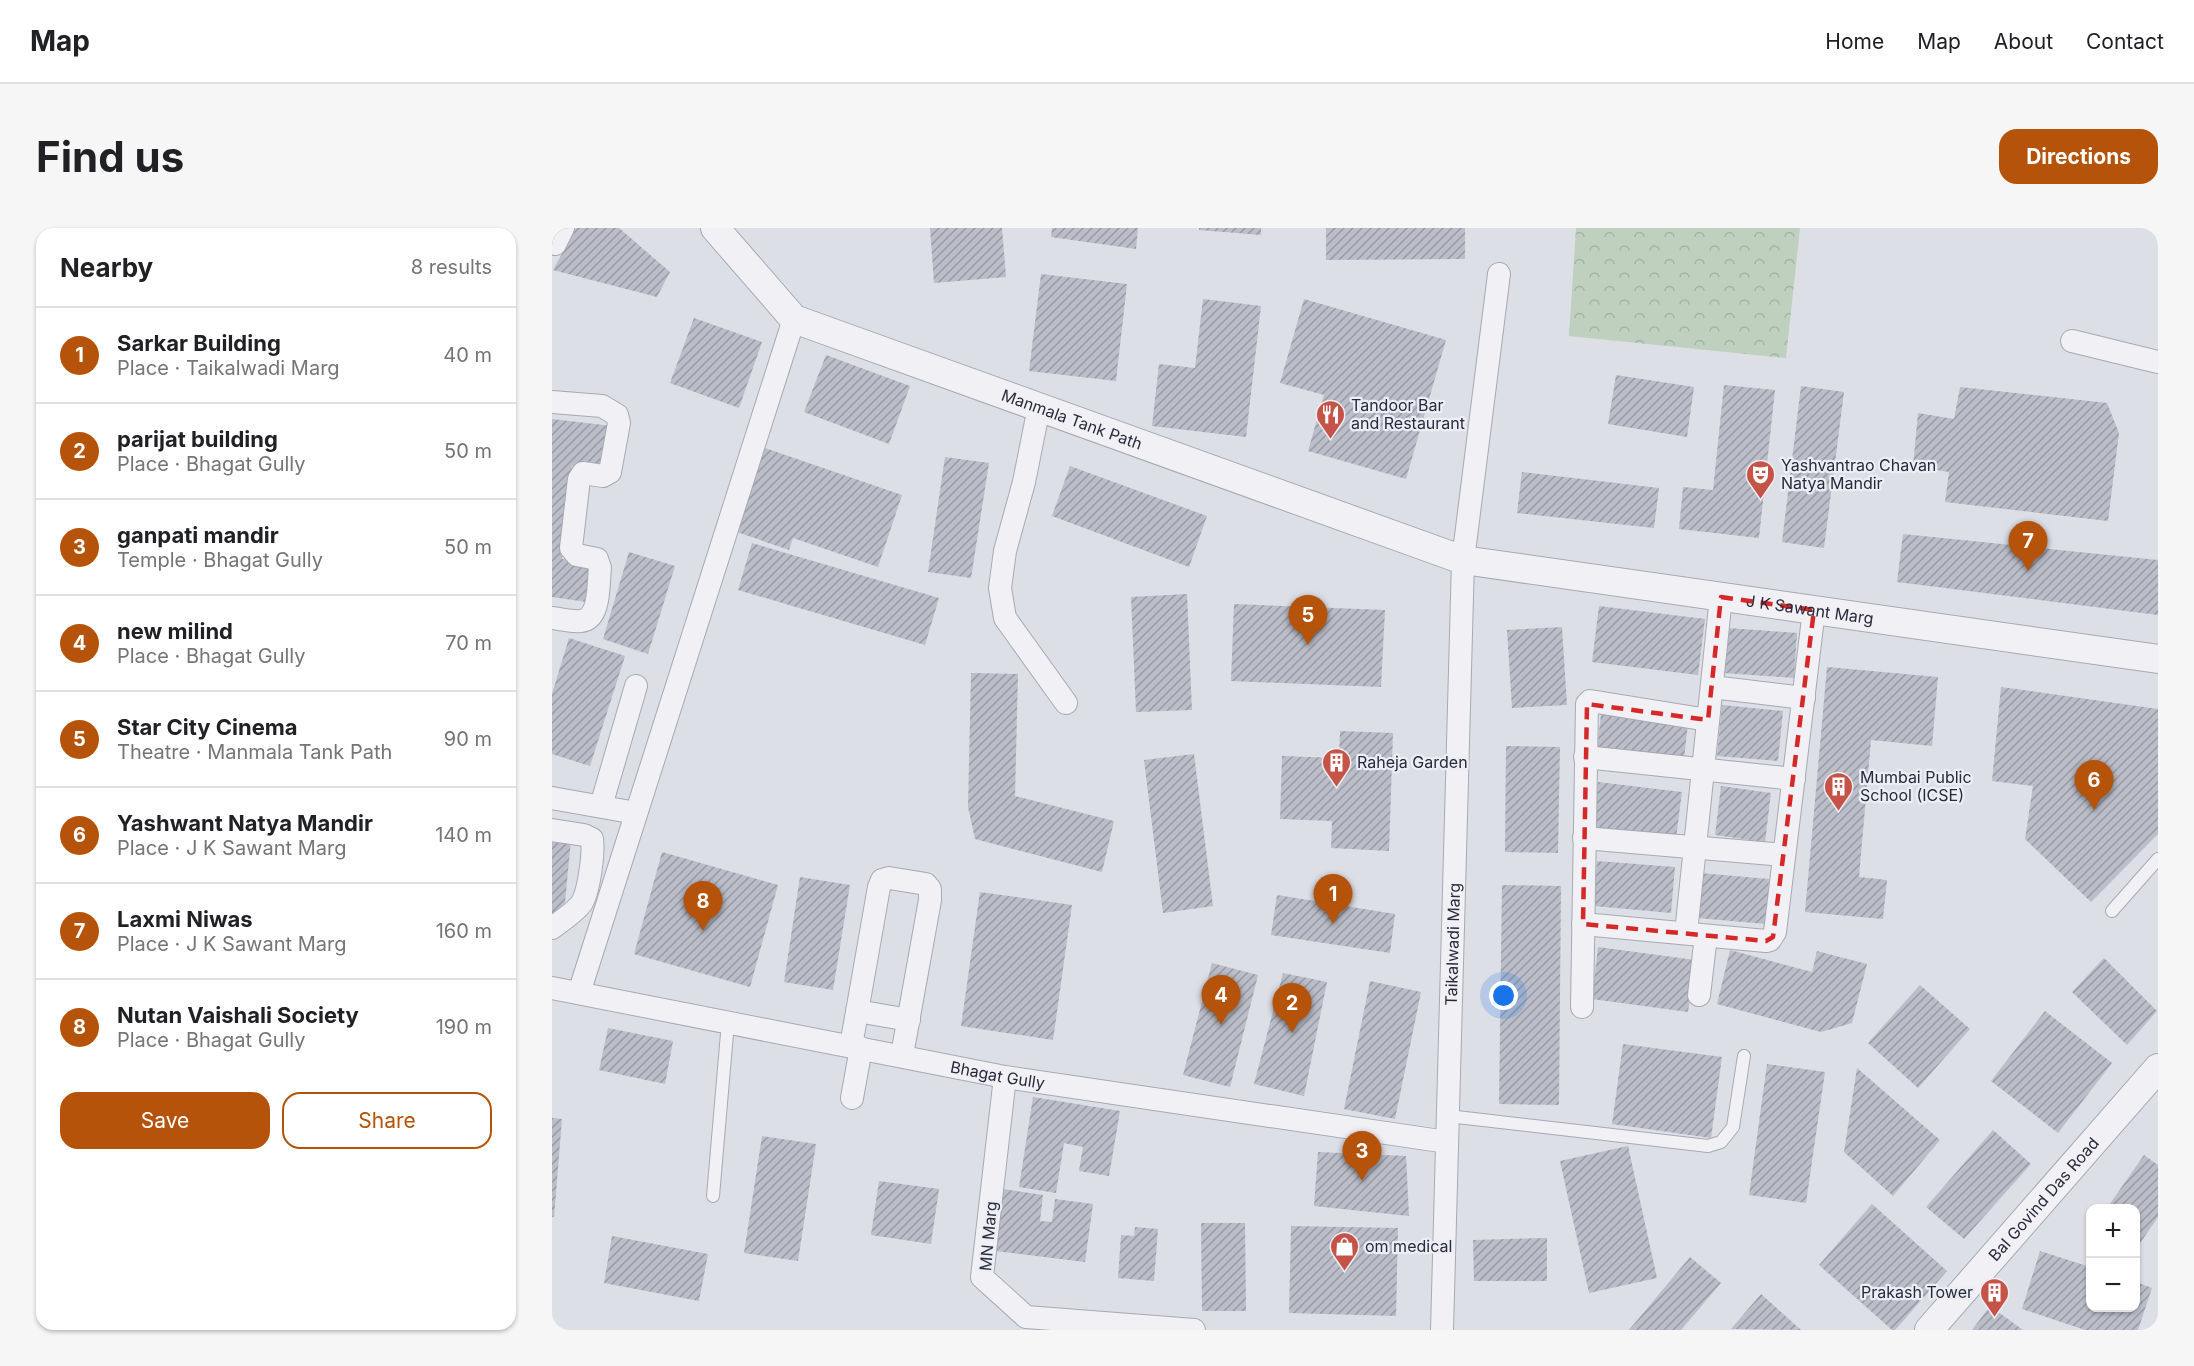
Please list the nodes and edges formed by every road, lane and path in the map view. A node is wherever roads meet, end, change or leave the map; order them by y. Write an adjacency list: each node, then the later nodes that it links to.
1 (716, 228): 3 (street, Manmala Tank Path)
2 (1499, 274): 8 (street, Taikalwadi Marg)
3 (794, 319): 7 (street, Manmala Tank Path); 14 (street)
4 (2072, 341): 5 (street)
5 (2158, 362)
6 (552, 402): 11 (street)
7 (1039, 407): 8 (street, Manmala Tank Path); 16 (street)
8 (1463, 560): 9 (street, J K Sawant Marg); 46 (street, Taikalwadi Marg)
9 (1721, 597): 10 (street, J K Sawant Marg); 13 (street)
10 (1814, 610): 12 (street, J K Sawant Marg); 15 (street)
11 (552, 618)
12 (2158, 659)
13 (1712, 687): 15 (street); 17 (street)
14 (674, 695): 22 (street); 23 (street)
15 (1804, 698): 20 (street)
16 (1066, 703)
17 (1708, 720): 18 (street); 19 (street)
18 (1585, 757): 19 (street); 25 (street)
19 (1703, 769): 20 (street); 26 (street)
20 (1794, 779): 27 (street)
21 (552, 798): 22 (street)
22 (601, 806): 23 (street)
23 (636, 813): 34 (street)
24 (552, 830): 31 (street)
25 (1584, 838): 26 (street); 30 (street)
26 (1695, 847): 27 (street); 32 (street)
27 (1784, 855): 32 (street)
28 (2158, 859): 29 (lane)
29 (2112, 910)
30 (1583, 924): 32 (street); 36 (street)
31 (552, 928)
32 (1696, 934): 35 (street)
33 (552, 987): 34 (street, Bhagat Gully)
34 (579, 993): 39 (street, Bhagat Gully)
35 (1699, 995)
36 (1582, 1007)
37 (857, 1011): 38 (street); 38 (street); 40 (street)
38 (909, 1020): 41 (street)
39 (728, 1022): 40 (street, Bhagat Gully); 48 (lane)
40 (856, 1047): 41 (street, Bhagat Gully); 45 (street)
41 (902, 1055): 44 (street, Bhagat Gully)
42 (1744, 1056): 46 (lane)
43 (2158, 1068): 51 (street, Bal Govind Das Road)
44 (1005, 1077): 47 (street, Bhagat Gully); 49 (street, MN Marg)
45 (852, 1098)
46 (1448, 1116): 47 (street, Taikalwadi Marg)
47 (1448, 1142): 50 (street, Taikalwadi Marg)
48 (713, 1196)
49 (1194, 1330)
50 (1442, 1330)
51 (1929, 1330)

